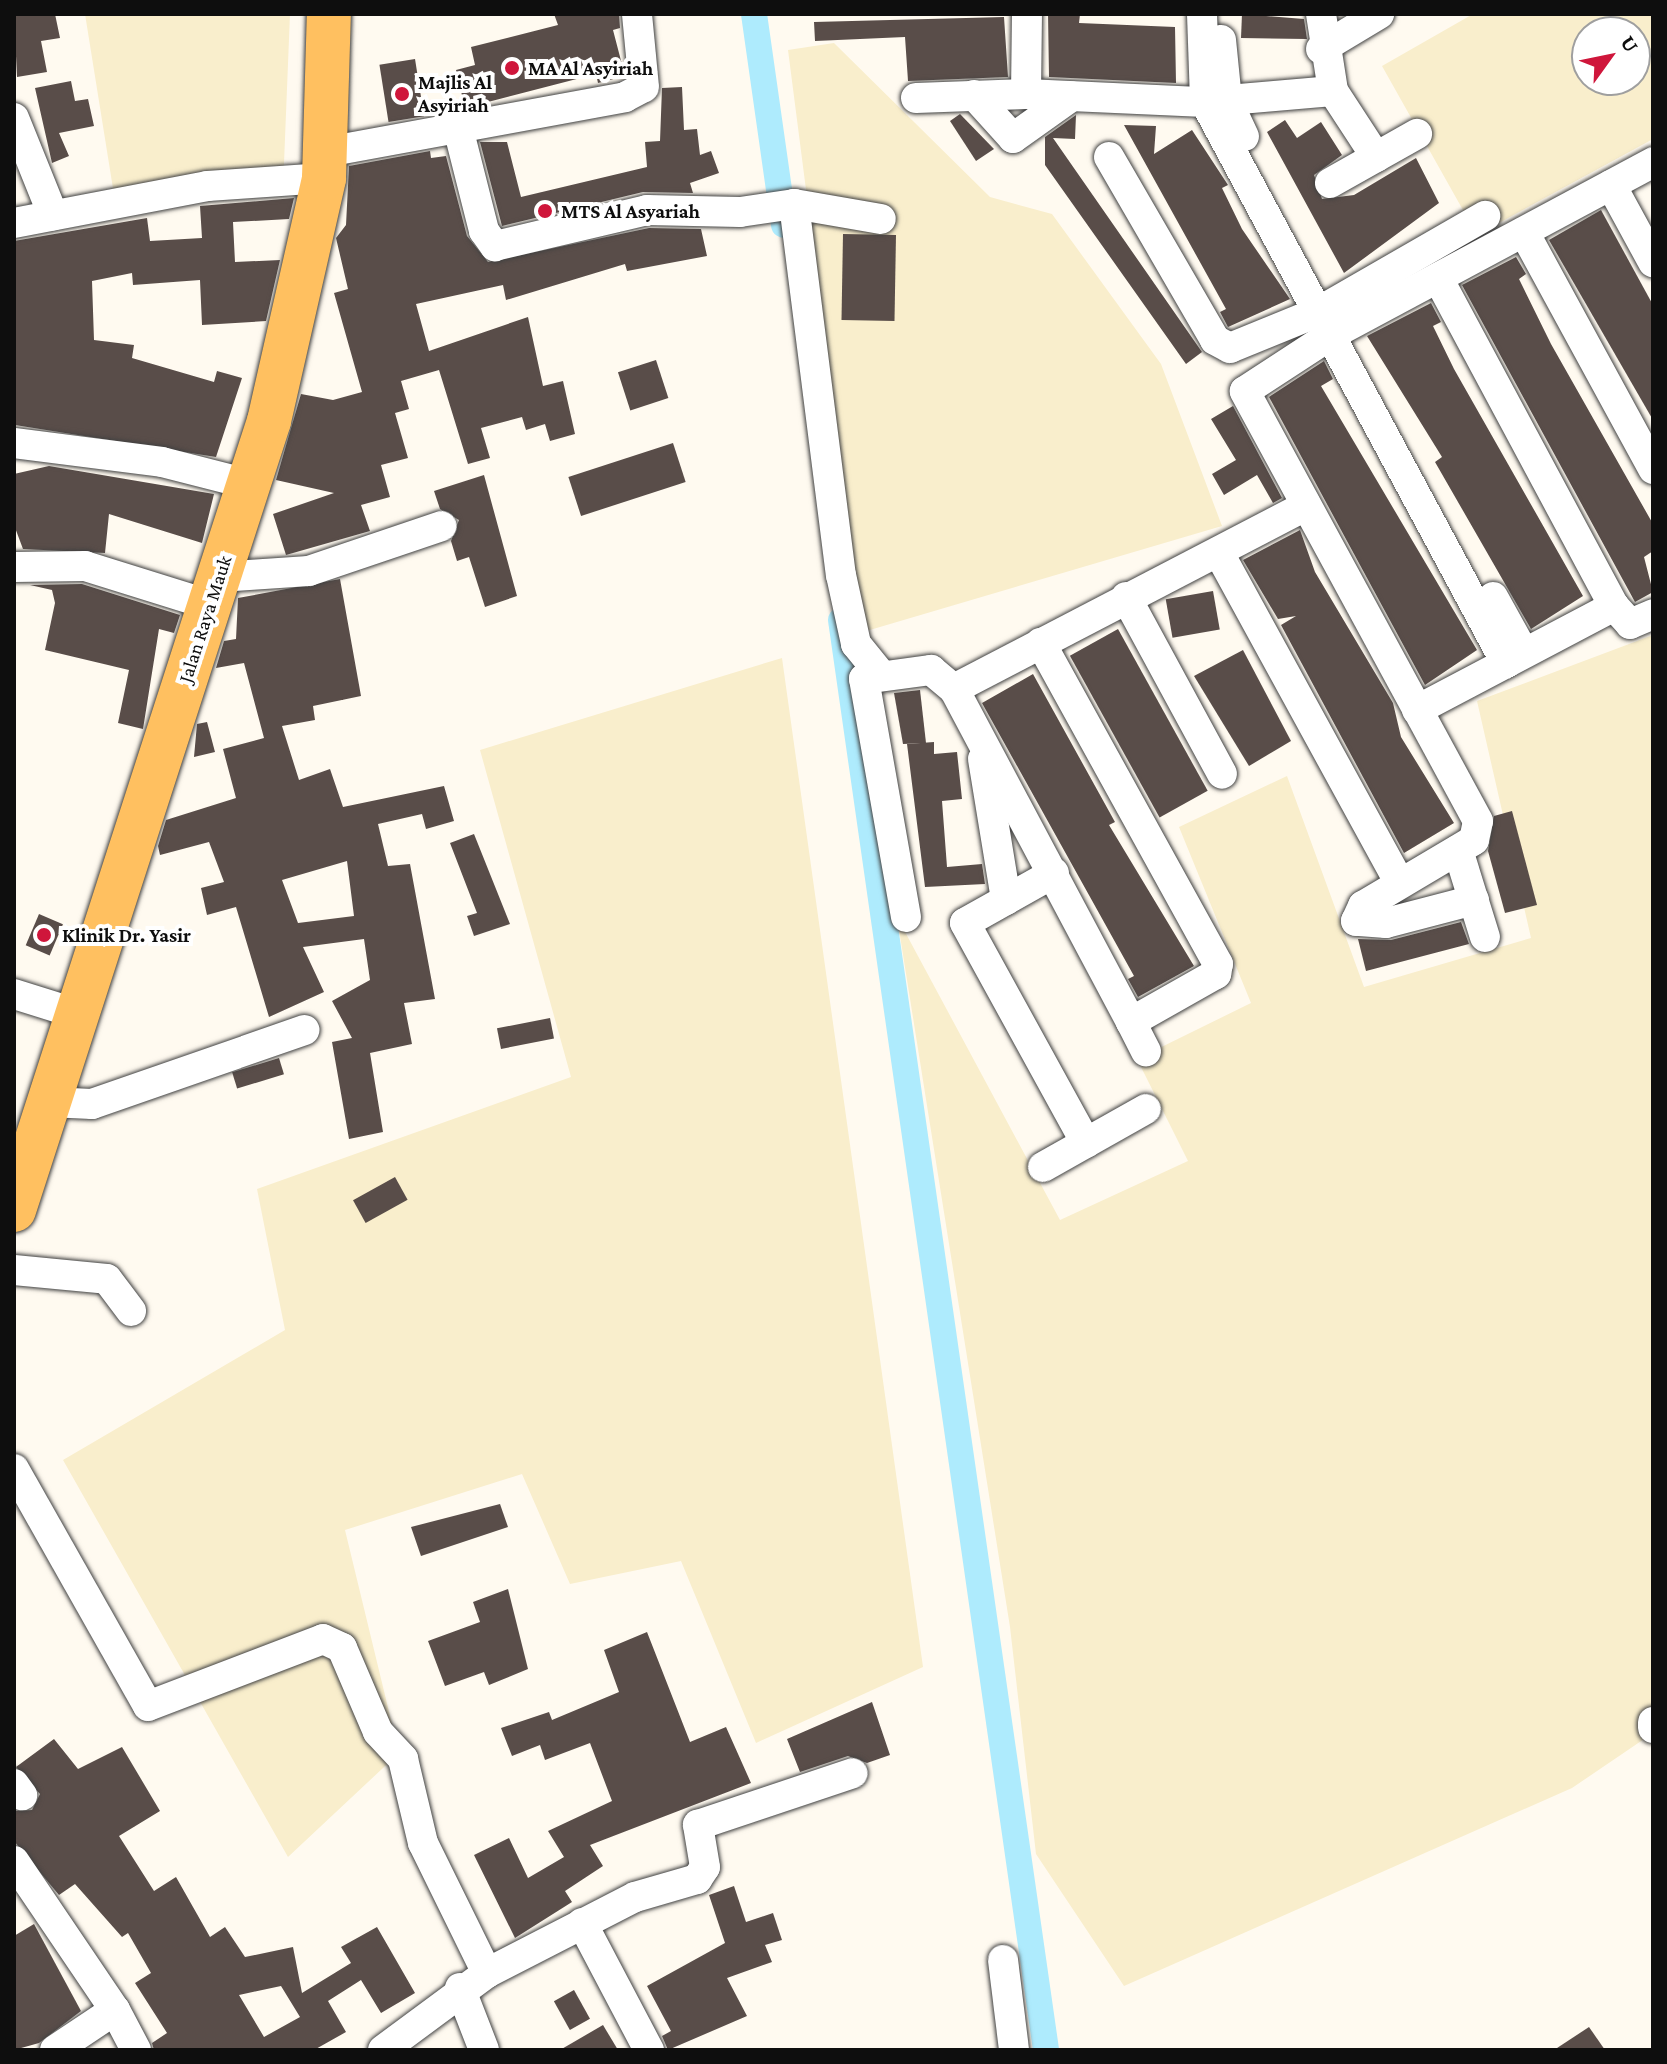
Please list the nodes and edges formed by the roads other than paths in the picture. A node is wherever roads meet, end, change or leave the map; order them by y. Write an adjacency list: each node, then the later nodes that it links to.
1 (329, 14): 21 (main road, Jalan Raya Mauk)
2 (637, 14): 16 (street)
3 (1027, 14): 10 (street)
4 (1202, 14): 14 (street)
5 (1220, 14): 14 (street)
6 (1321, 14): 8 (street)
7 (1379, 14): 8 (street)
8 (1321, 49): 9 (street)
9 (1333, 91): 14 (street); 19 (street)
10 (1026, 94): 11 (street); 12 (street)
11 (974, 95): 12 (street); 13 (street)
12 (1072, 96): 14 (street)
13 (916, 98)
14 (1216, 101): 32 (street)
15 (14, 118): 25 (street)
16 (458, 128): 21 (street); 24 (street)
17 (1417, 134): 19 (street)
18 (1109, 157): 32 (street)
19 (1376, 157): 22 (street)
20 (1653, 162): 23 (street)
21 (322, 165): 25 (street); 35 (main road, Jalan Raya Mauk)
22 (1330, 183)
23 (1611, 185): 29 (street); 30 (street)
24 (789, 204): 27 (street); 46 (street)
25 (53, 215): 28 (street)
26 (1485, 216): 32 (street)
27 (881, 219)
28 (14, 223)
29 (1524, 232): 31 (street); 34 (street)
30 (1653, 262)
31 (1438, 278): 32 (street); 42 (street)
32 (1332, 319): 36 (street); 45 (street)
33 (14, 443): 35 (street)
34 (1653, 469)
35 (248, 484): 40 (main road, Jalan Raya Mauk)
36 (1306, 506): 38 (street); 48 (street)
37 (442, 526): 40 (street)
38 (1219, 553): 41 (street); 53 (street)
39 (14, 567): 40 (street)
40 (215, 591): 59 (main road, Jalan Raya Mauk)
41 (1126, 597): 44 (street); 50 (street)
42 (1614, 606): 43 (street); 45 (street)
43 (1653, 614)
44 (1041, 643): 47 (street); 60 (street)
45 (1515, 658): 48 (street)
46 (880, 674): 47 (street); 56 (street)
47 (954, 689): 49 (street)
48 (1417, 710): 51 (street)
49 (979, 733): 52 (street); 54 (street)
50 (1222, 774)
51 (1458, 850): 53 (street); 55 (street)
52 (1054, 873): 54 (street); 60 (street)
53 (1400, 883): 55 (street)
54 (1006, 900): 65 (street)
55 (1474, 900): 57 (street)
56 (906, 917)
57 (1485, 937)
58 (14, 994): 59 (street)
59 (78, 1014): 63 (main road, Jalan Raya Mauk)
60 (1131, 1022): 62 (street)
61 (304, 1030): 63 (street)
62 (1146, 1051)
63 (49, 1102): 67 (main road, Jalan Raya Mauk)
64 (1146, 1109): 65 (street)
65 (1086, 1143): 66 (street)
66 (1043, 1167)
67 (14, 1210)
68 (14, 1270): 69 (street)
69 (131, 1311)
70 (14, 1469): 77 (street)
71 (1653, 1722): 72 (street)
72 (1653, 1728)
73 (853, 1773): 75 (street)
74 (14, 1861): 79 (street)
75 (582, 1923): 77 (street); 84 (street)
76 (1003, 1960): 85 (street)
77 (487, 1973): 78 (street)
78 (460, 1988): 82 (street); 83 (street)
79 (115, 2010): 80 (street); 81 (street)
80 (55, 2050)
81 (136, 2050)
82 (383, 2050)
83 (484, 2050)
84 (649, 2050)
85 (1014, 2050)

